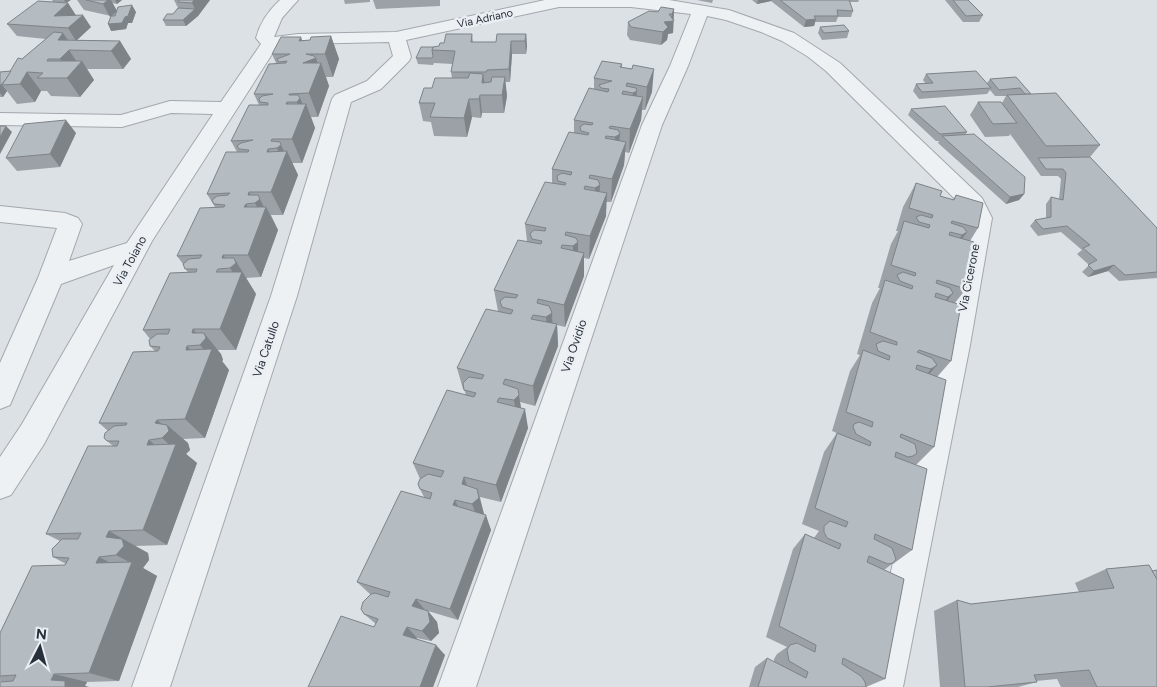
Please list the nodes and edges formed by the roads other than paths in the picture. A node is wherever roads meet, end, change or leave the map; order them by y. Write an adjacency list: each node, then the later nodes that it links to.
1 (290, 0): 4 (street)
2 (701, 9): 3 (street, Via Adriano); 13 (street, Via Ovidio); 14 (street, Via Cicerone)
3 (396, 37): 4 (street, Via Adriano); 12 (street, Via Catullo)
4 (270, 44): 5 (street, Via Toiano)
5 (228, 108): 6 (street); 8 (street, Via Toiano)
6 (0, 119)
7 (0, 214): 9 (street)
8 (135, 250): 9 (street); 11 (street, Via Toiano)
9 (51, 278): 10 (street)
10 (0, 396)
11 (0, 484)
12 (151, 687)
13 (457, 687)
14 (884, 687)

